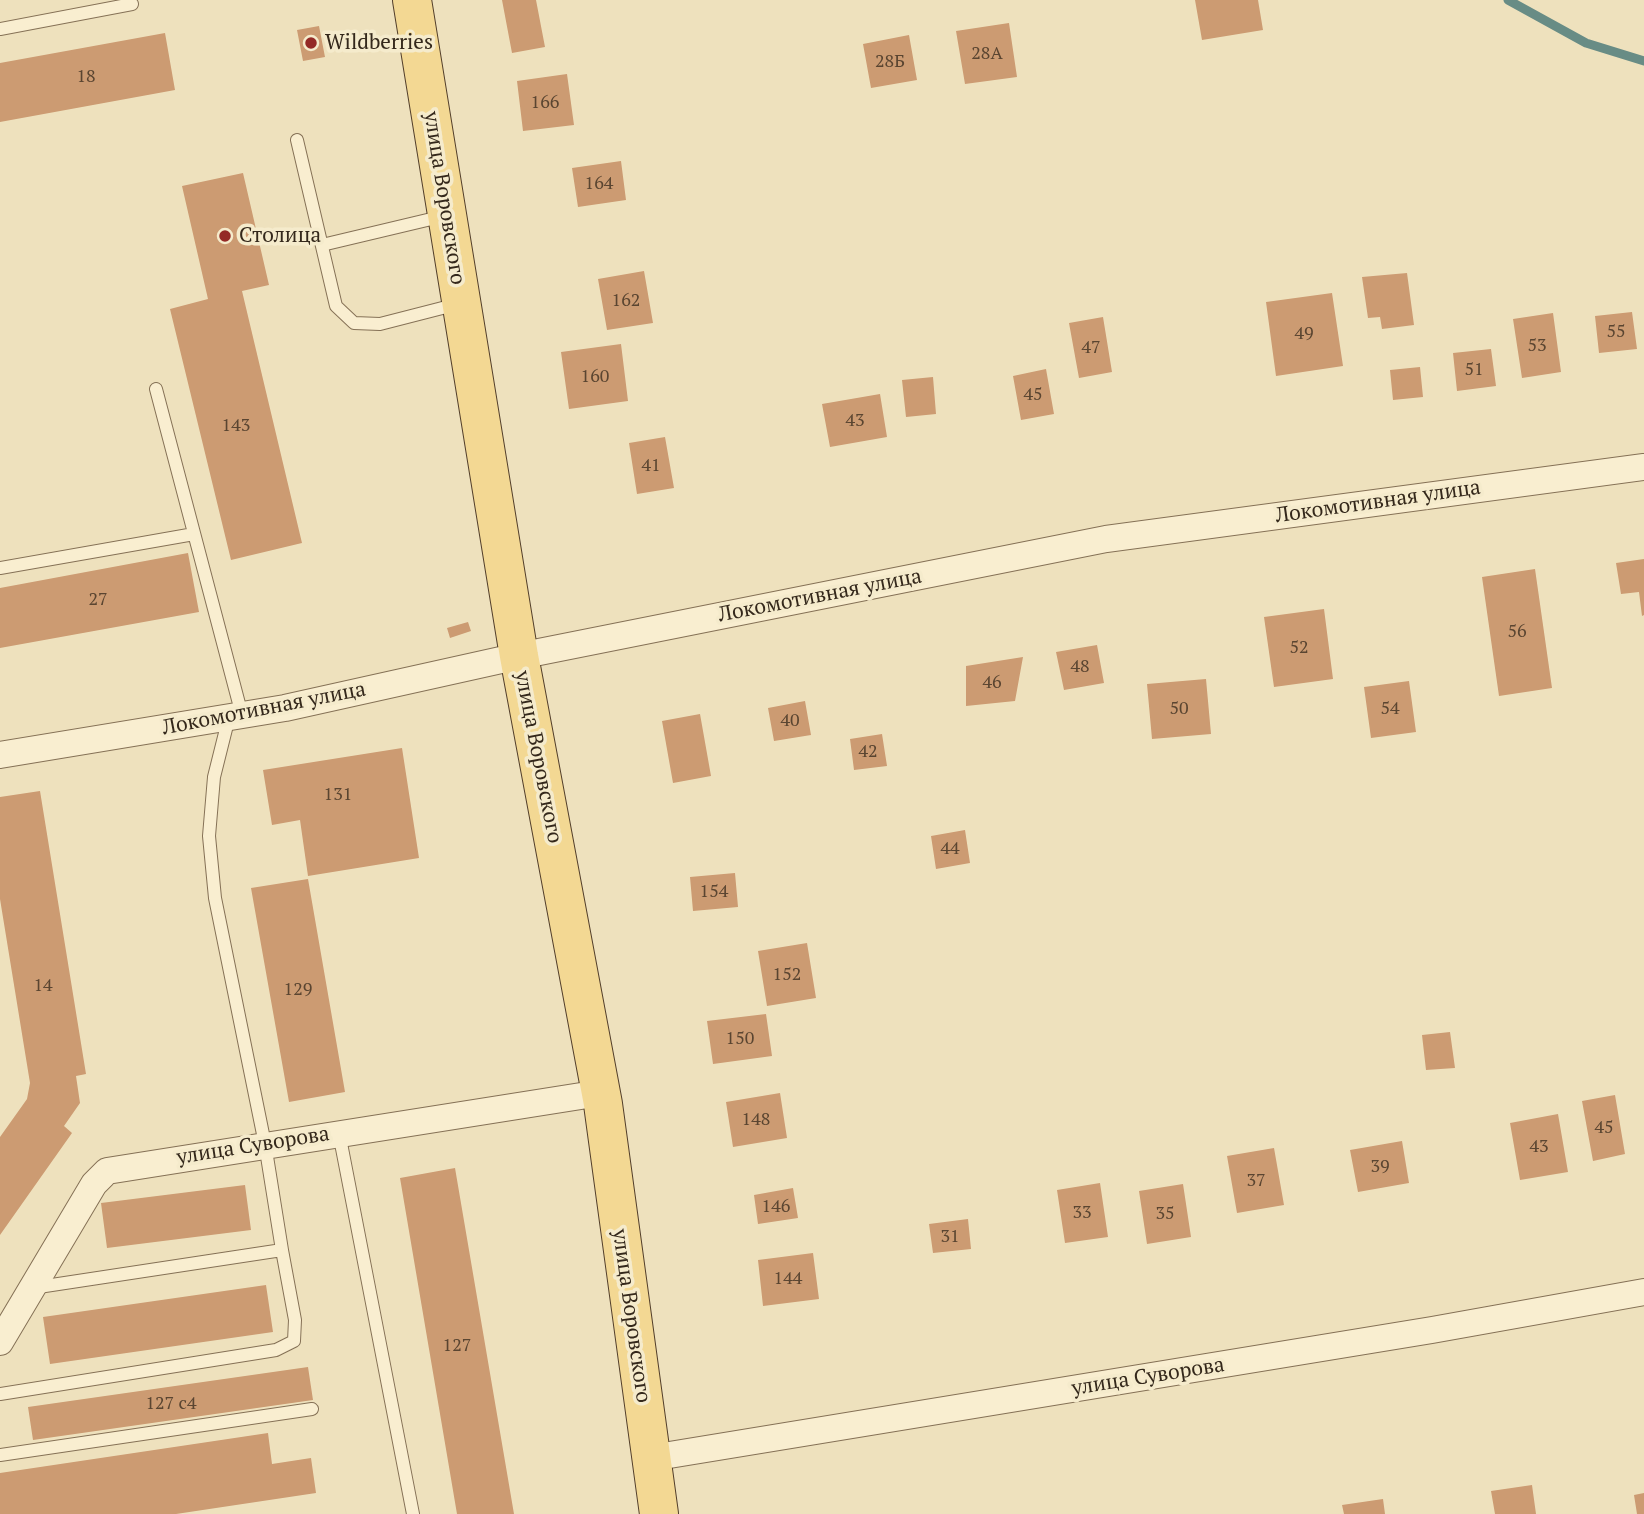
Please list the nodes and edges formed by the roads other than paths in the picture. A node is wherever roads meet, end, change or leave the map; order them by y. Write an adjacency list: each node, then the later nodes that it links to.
1 (412, 0): 5 (main road, улица Воровского)
2 (132, 4): 3 (lane)
3 (0, 29)
4 (297, 140): 6 (lane)
5 (447, 215): 6 (lane); 7 (main road, улица Воровского)
6 (322, 245): 7 (lane)
7 (461, 303): 12 (main road, улица Воровского)
8 (156, 389): 10 (lane)
9 (1644, 467): 12 (street, Локомотивная улица)
10 (194, 534): 11 (lane); 13 (lane)
11 (0, 568)
12 (519, 656): 13 (street, Локомотивная улица); 15 (main road, улица Воровского)
13 (235, 716): 14 (street, Локомотивная улица); 17 (lane)
14 (0, 755)
15 (600, 1093): 16 (street, улица Суворова); 25 (main road, улица Воровского)
16 (338, 1133): 17 (street, улица Суворова); 26 (lane)
17 (265, 1144): 18 (lane); 19 (street, улица Суворова)
18 (282, 1250): 19 (lane); 22 (lane)
19 (32, 1288): 21 (street, улица Суворова)
20 (1644, 1292): 25 (street, улица Суворова)
21 (0, 1342)
22 (0, 1394)
23 (312, 1409): 24 (lane)
24 (0, 1455)
25 (651, 1458): 27 (main road, улица Воровского)
26 (413, 1514)
27 (659, 1514)

